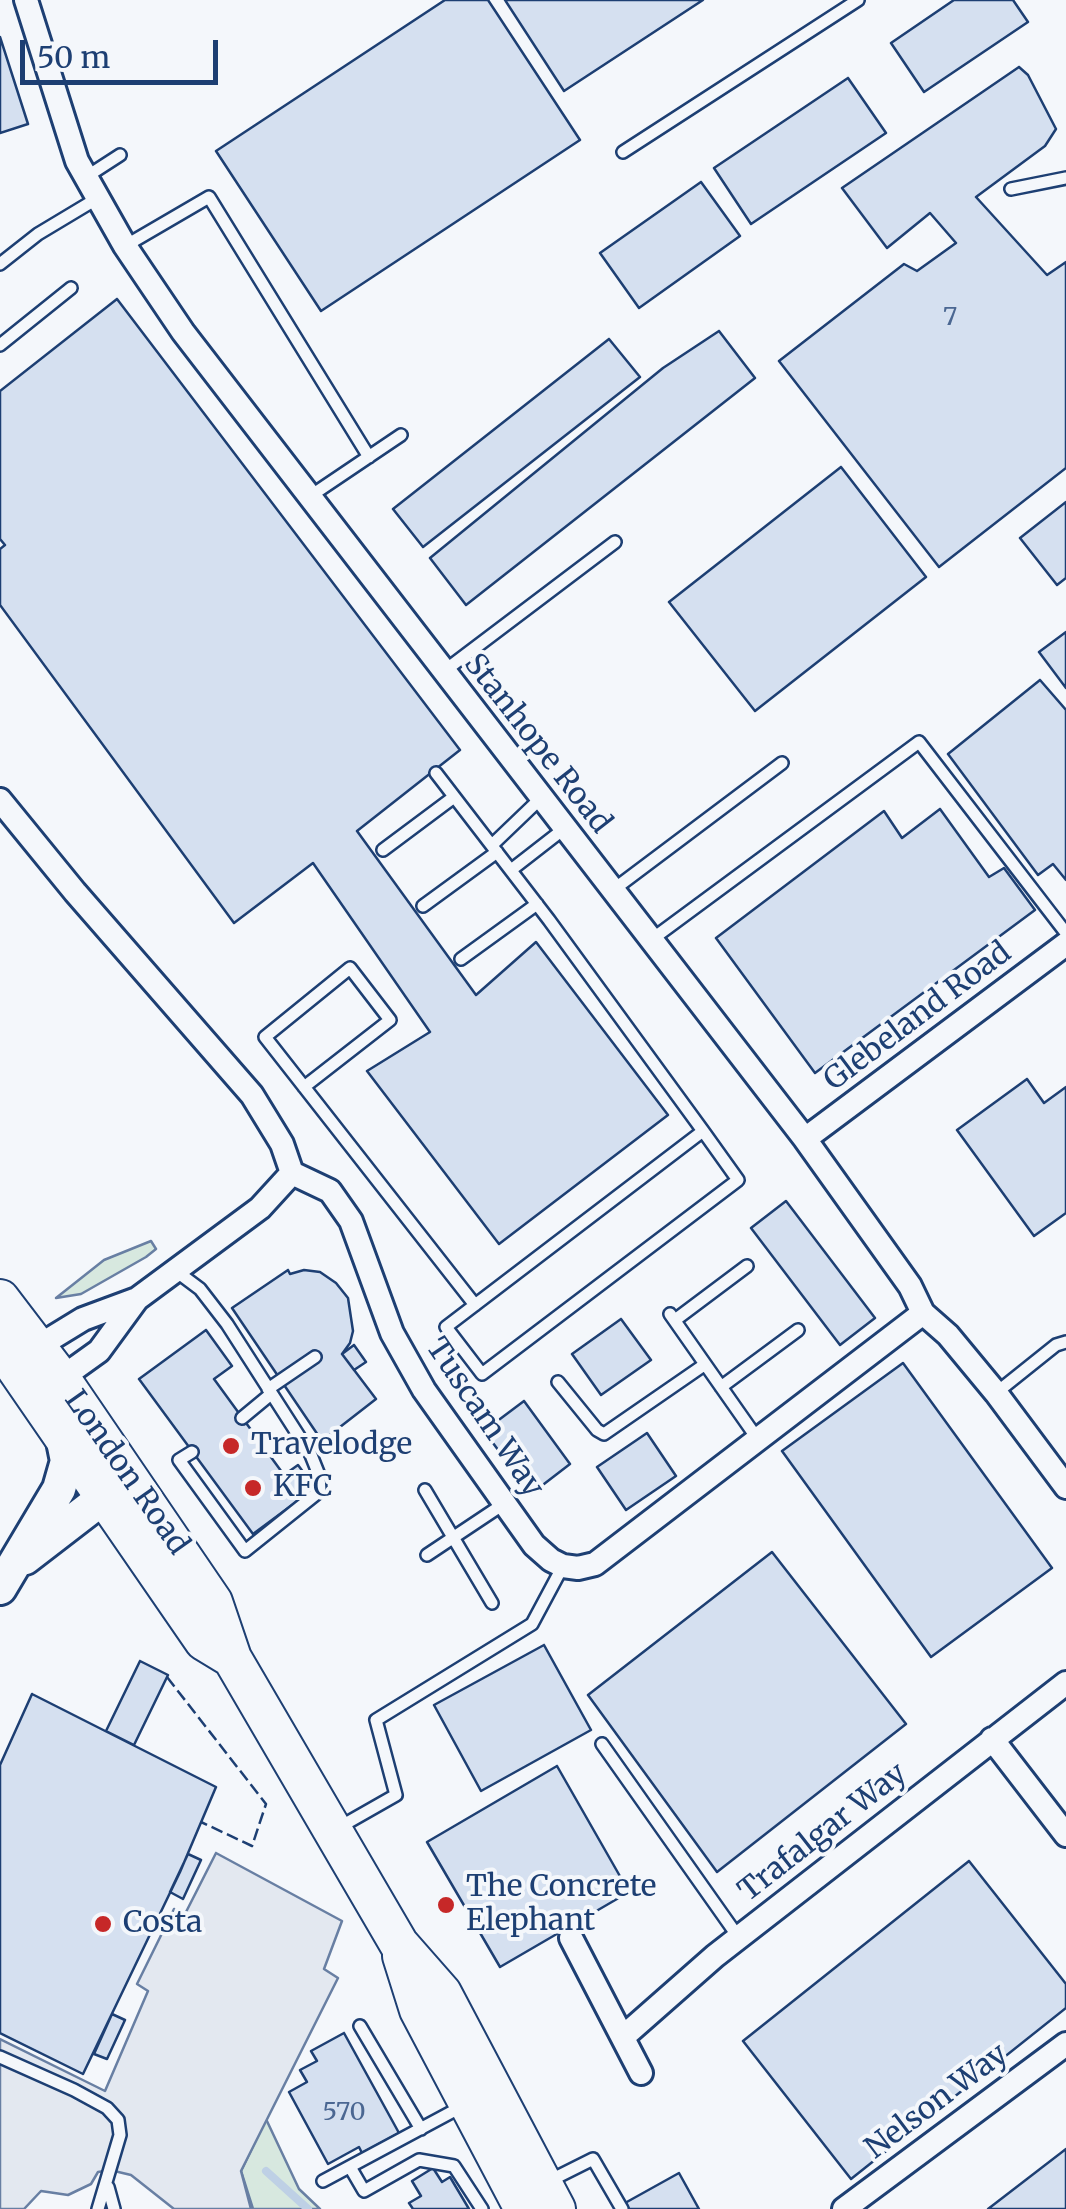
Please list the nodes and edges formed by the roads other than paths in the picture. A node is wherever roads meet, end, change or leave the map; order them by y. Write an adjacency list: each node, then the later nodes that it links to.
1 (26, 0): 5 (street, Stanhope Road)
2 (858, 0): 3 (lane)
3 (624, 152)
4 (120, 155): 5 (lane)
5 (86, 176): 8 (street, Stanhope Road)
6 (1066, 178): 7 (lane)
7 (1012, 188)
8 (98, 198): 9 (street, Stanhope Road); 10 (lane)
9 (125, 246): 14 (lane); 15 (street, Stanhope Road)
10 (0, 264)
11 (71, 288): 12 (lane)
12 (0, 345)
13 (401, 435): 14 (lane)
14 (369, 457): 15 (lane)
15 (309, 497): 17 (street, Stanhope Road)
16 (615, 542): 17 (lane)
17 (444, 672): 21 (street, Stanhope Road)
18 (782, 763): 27 (lane)
19 (436, 772): 20 (lane)
20 (454, 797): 24 (lane); 25 (lane)
21 (542, 798): 23 (street, Stanhope Road); 24 (lane)
22 (0, 800): 37 (street)
23 (564, 828): 26 (lane); 27 (street, Stanhope Road)
24 (494, 848): 26 (lane); 29 (lane)
25 (384, 850)
26 (511, 870): 28 (lane)
27 (613, 890): 31 (street, Stanhope Road)
28 (537, 904): 33 (lane); 35 (lane)
29 (423, 906)
30 (1066, 934): 31 (lane)
31 (651, 940): 36 (street, Stanhope Road)
32 (1066, 944): 36 (street, Glebeland Road)
33 (461, 959)
34 (304, 1087): 34 (lane); 42 (lane)
35 (702, 1131): 42 (lane); 42 (lane)
36 (805, 1139): 43 (street, Stanhope Road)
37 (292, 1173): 39 (street); 61 (street, Tuscam Way)
38 (748, 1266): 48 (lane)
39 (176, 1270): 41 (street); 52 (lane)
40 (0, 1299): 46 (main road, London Road)
41 (137, 1299): 46 (street); 51 (street)
42 (474, 1305)
43 (924, 1314): 53 (street, Stanhope Road); 56 (street)
44 (798, 1330): 50 (lane)
45 (1066, 1342): 53 (lane)
46 (16, 1352): 51 (main road, London Road)
47 (315, 1357): 52 (lane)
48 (704, 1365): 49 (lane); 50 (lane)
49 (558, 1382)
50 (721, 1387): 56 (lane)
51 (48, 1388): 55 (main road, London Road); 58 (main road, London Road)
52 (269, 1392): 54 (lane); 57 (lane)
53 (996, 1393): 59 (street, Stanhope Road)
54 (242, 1418)
55 (62, 1436): 58 (main road, London Road); 65 (street)
56 (759, 1441): 64 (street)
57 (192, 1452)
58 (117, 1488): 65 (street); 70 (main road, London Road)
59 (1066, 1488)
60 (425, 1490): 62 (lane)
61 (504, 1503): 62 (lane); 64 (street, Tuscam Way)
62 (452, 1539): 63 (lane); 66 (lane)
63 (427, 1555)
64 (562, 1566): 70 (lane)
65 (7, 1577)
66 (492, 1602)
67 (1066, 1683): 68 (street, Trafalgar Way)
68 (992, 1739): 71 (street); 73 (street, Trafalgar Way)
69 (602, 1744): 73 (lane)
70 (334, 1830): 74 (main road, London Road)
71 (1066, 1835)
72 (571, 1938): 76 (street)
73 (739, 1938): 76 (street, Trafalgar Way)
74 (399, 1944): 80 (main road, London Road); 85 (main road, London Road)
75 (360, 2026): 81 (lane)
76 (622, 2037): 79 (street)
77 (1066, 2044): 90 (street, Nelson Way)
78 (0, 2057): 84 (lane)
79 (641, 2073)
80 (469, 2102): 81 (lane); 85 (main road, London Road)
81 (420, 2129): 82 (lane)
82 (350, 2167): 83 (lane); 88 (lane)
83 (323, 2181)
84 (107, 2182): 86 (lane); 87 (lane)
85 (547, 2194): 89 (lane)
86 (98, 2209)
87 (114, 2209)
88 (482, 2209)
89 (622, 2209)
90 (844, 2209)

